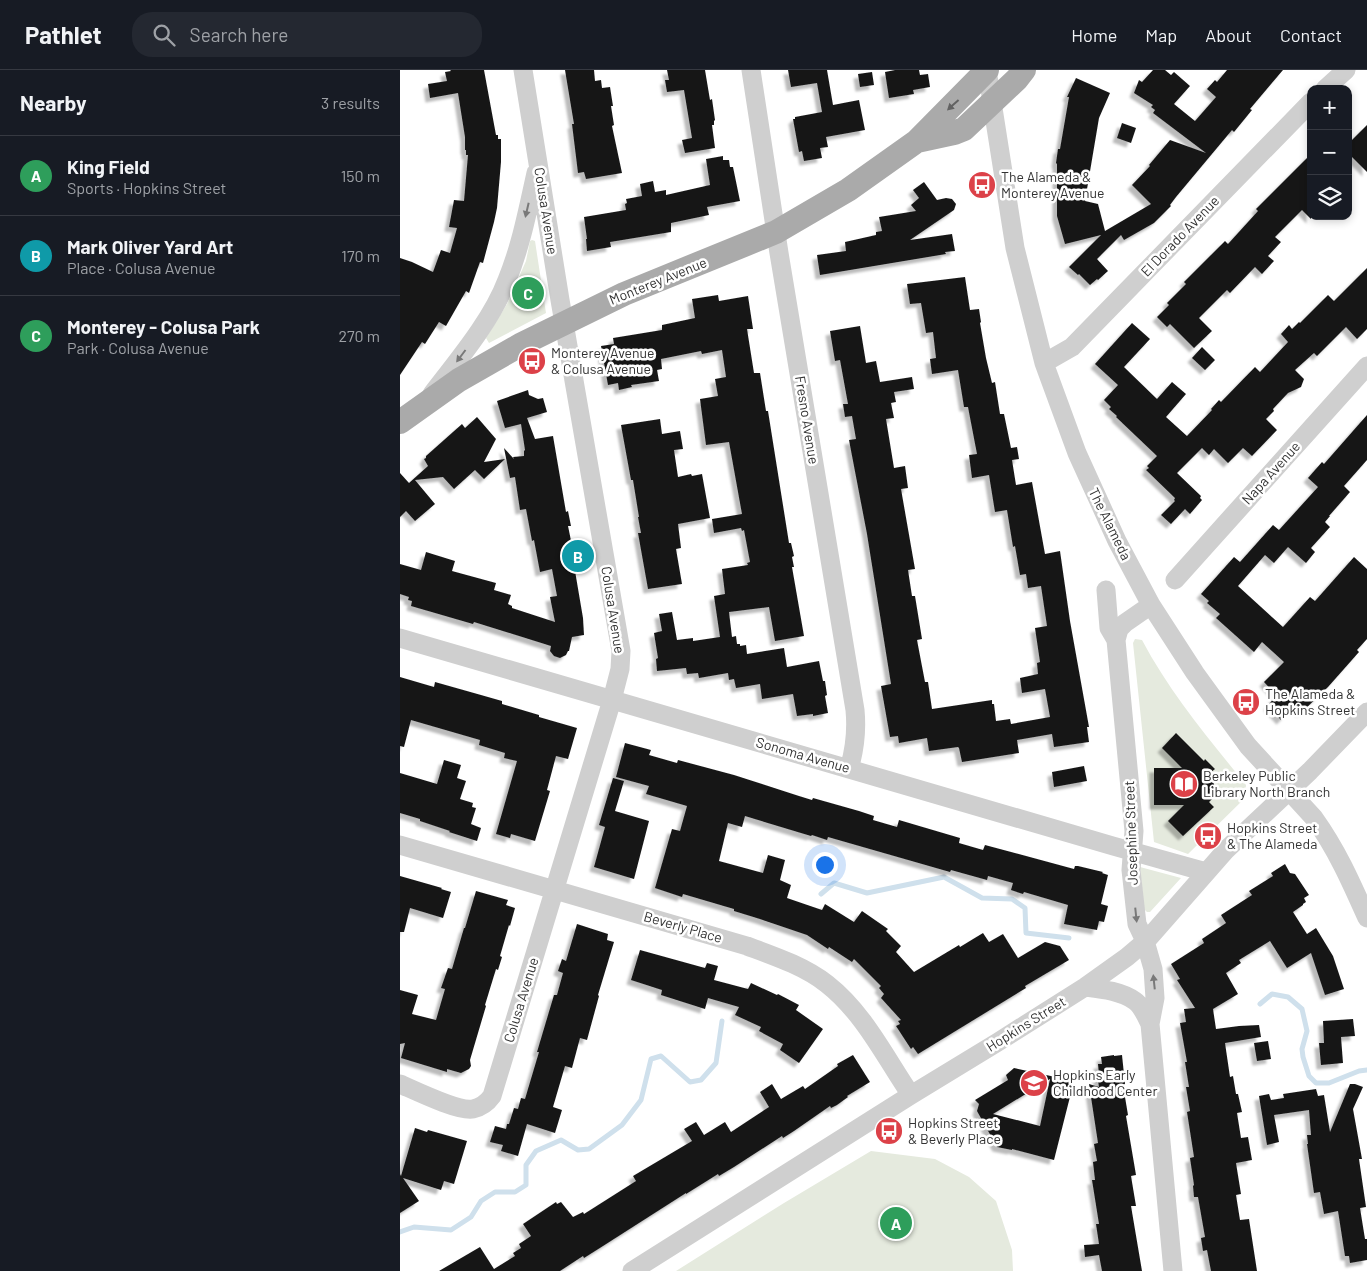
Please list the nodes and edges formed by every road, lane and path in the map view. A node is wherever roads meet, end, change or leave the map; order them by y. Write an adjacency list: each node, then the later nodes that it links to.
1 (523, 70): 10 (street, Colusa Avenue)
2 (751, 70): 11 (street, Fresno Avenue)
3 (987, 70): 7 (street, The Alameda); 9 (main road, Monterey Avenue, one-way to 9)
4 (1024, 70): 7 (main road, Monterey Avenue)
5 (1346, 70): 6 (street)
6 (1329, 85)
7 (992, 103): 9 (main road, Monterey Avenue); 13 (street, The Alameda)
8 (1307, 106): 13 (street, El Dorado Avenue)
9 (917, 142): 11 (main road, Monterey Avenue)
10 (538, 162): 12 (street, Colusa Avenue); 15 (street, one-way to 15)
11 (776, 232): 12 (main road, Monterey Avenue); 24 (street, Fresno Avenue)
12 (564, 322): 15 (main road, Monterey Avenue); 22 (street, Colusa Avenue)
13 (1044, 363): 19 (street, The Alameda)
14 (1367, 366): 17 (street, Napa Avenue)
15 (425, 403): 16 (main road, Monterey Avenue)
16 (400, 422)
17 (1175, 580)
18 (1106, 590): 21 (street, Josephine Street)
19 (1151, 605): 21 (street); 25 (street, The Alameda)
20 (400, 638): 22 (street, Sonoma Avenue)
21 (1116, 640): 27 (street, Josephine Street)
22 (612, 700): 24 (street, Sonoma Avenue); 29 (street, Colusa Avenue)
23 (1367, 712): 25 (street, Hopkins Street)
24 (849, 769): 27 (street, Sonoma Avenue)
25 (1289, 790): 28 (street, Hopkins Street); 30 (street, The Alameda)
26 (400, 845): 29 (street, Beverly Place)
27 (1132, 852): 28 (street, Sonoma Avenue); 31 (street, Josephine Street, one-way to 31)
28 (1206, 872): 31 (street, Hopkins Street)
29 (554, 890): 34 (street, Colusa Avenue); 35 (street, Beverly Place)
30 (1367, 918)
31 (1146, 941): 32 (street, Hopkins Street); 33 (street, Josephine Street, one-way to 31)
32 (1085, 987): 33 (street, Josephine Street); 35 (street, Hopkins Street)
33 (1150, 1024): 37 (street, Josephine Street)
34 (400, 1084)
35 (911, 1095): 36 (street, Hopkins Street)
36 (632, 1271)
37 (1173, 1271)

